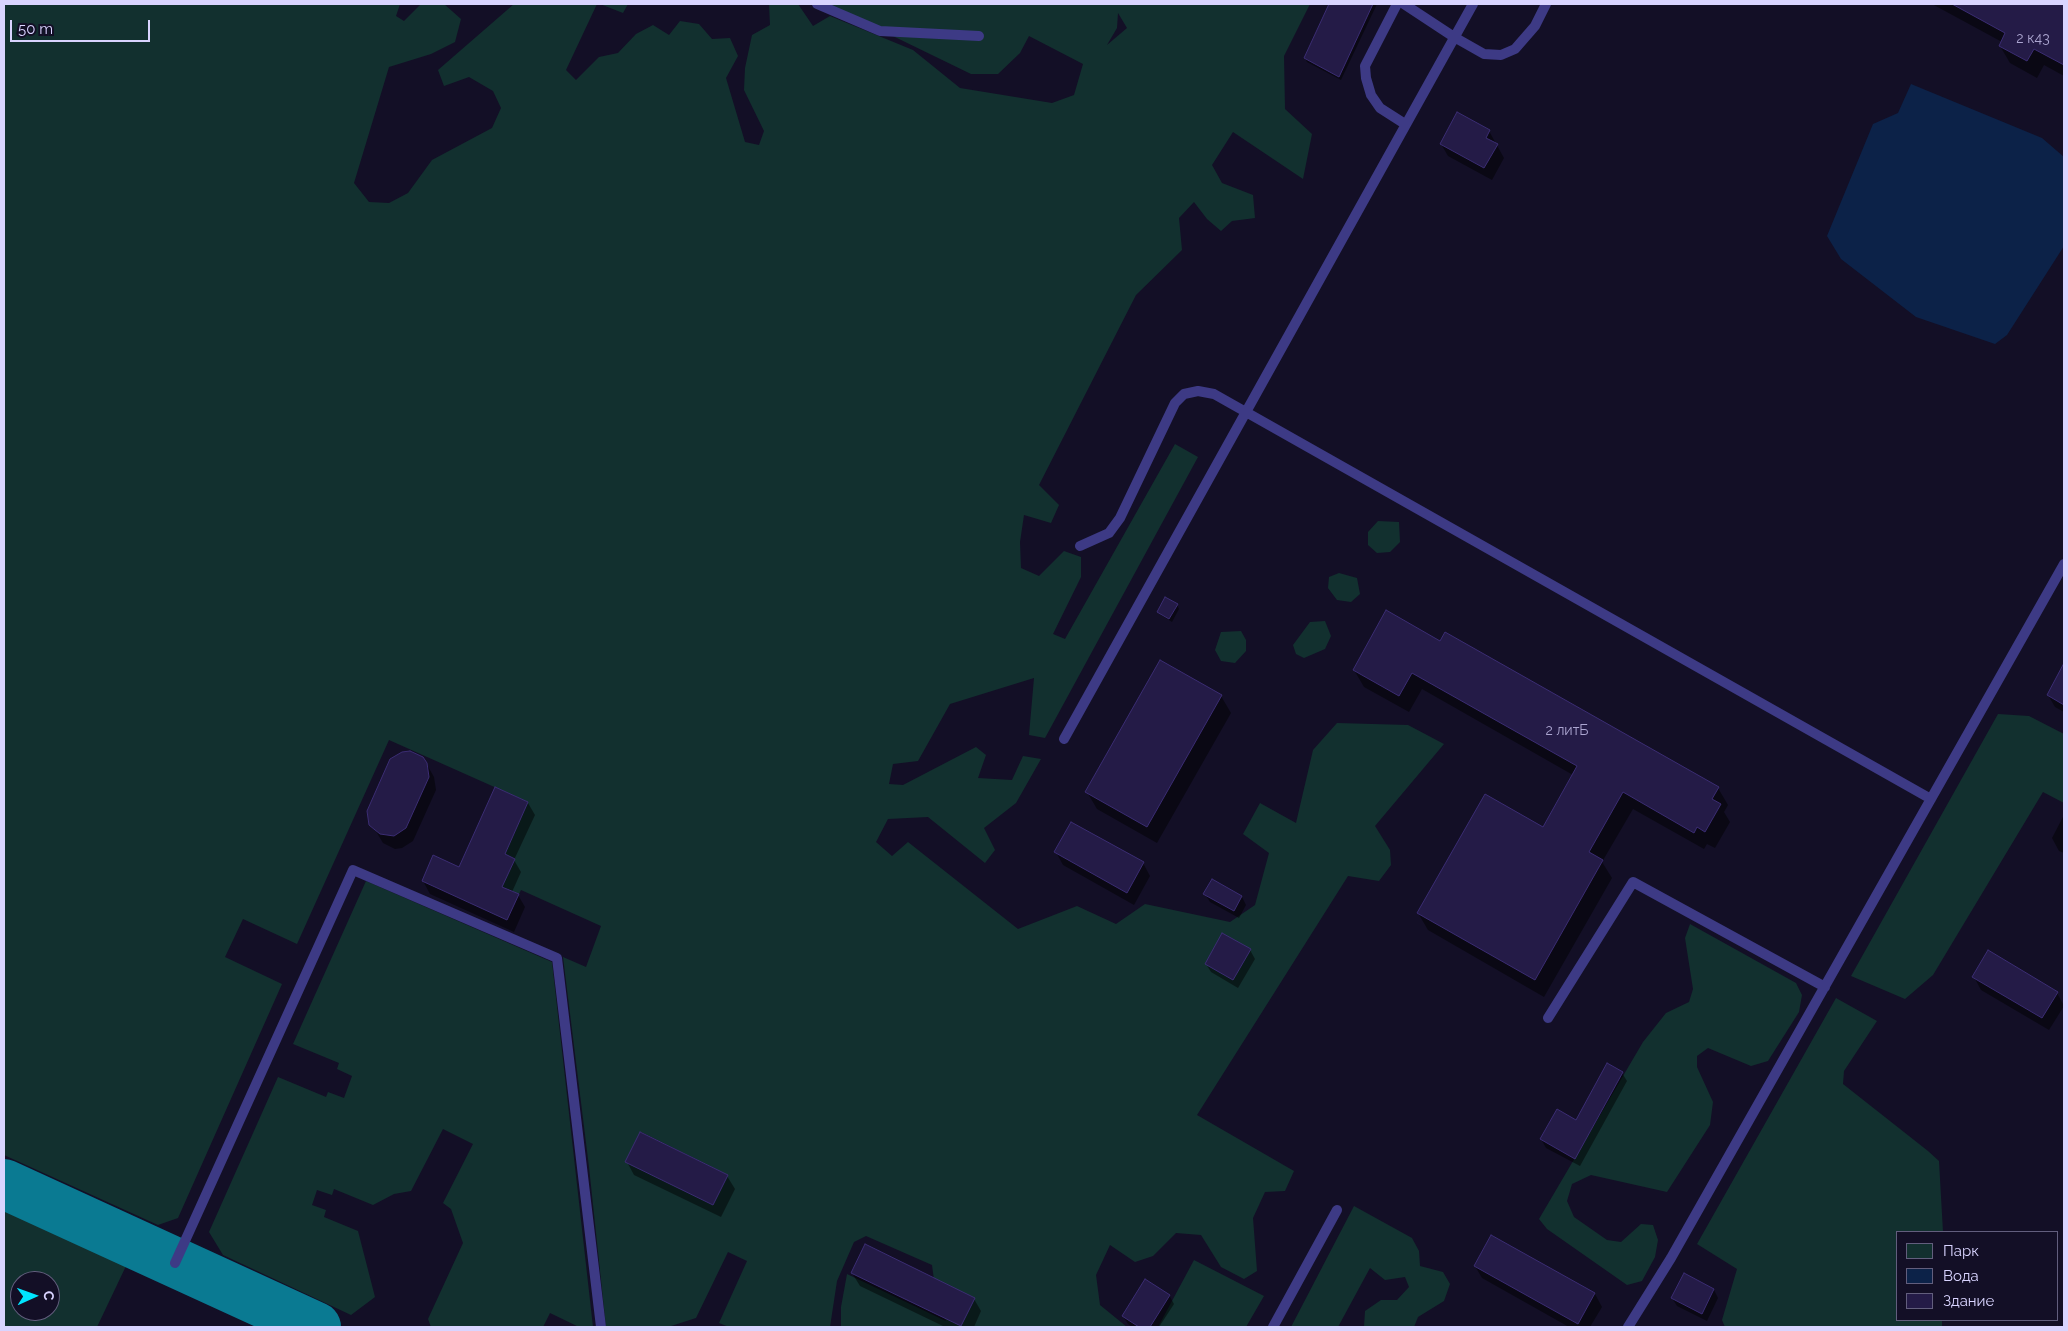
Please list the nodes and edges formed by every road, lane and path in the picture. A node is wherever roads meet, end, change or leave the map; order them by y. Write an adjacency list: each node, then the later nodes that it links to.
1 (817, 4): 6 (lane)
2 (1397, 4): 8 (lane)
3 (1404, 4): 7 (lane)
4 (1473, 4): 7 (lane)
5 (1546, 4): 7 (lane)
6 (979, 36)
7 (1454, 37): 8 (lane)
8 (1405, 124): 9 (lane)
9 (1245, 412): 10 (lane); 12 (lane); 13 (lane)
10 (1080, 546)
11 (2064, 564): 13 (lane)
12 (1064, 739)
13 (1931, 799): 14 (lane)
14 (1825, 987): 15 (lane); 20 (lane)
15 (1548, 1018)
16 (1337, 1210): 19 (lane)
17 (175, 1263): 18 (lane)
18 (601, 1327)
19 (1273, 1327)
20 (1628, 1327)

